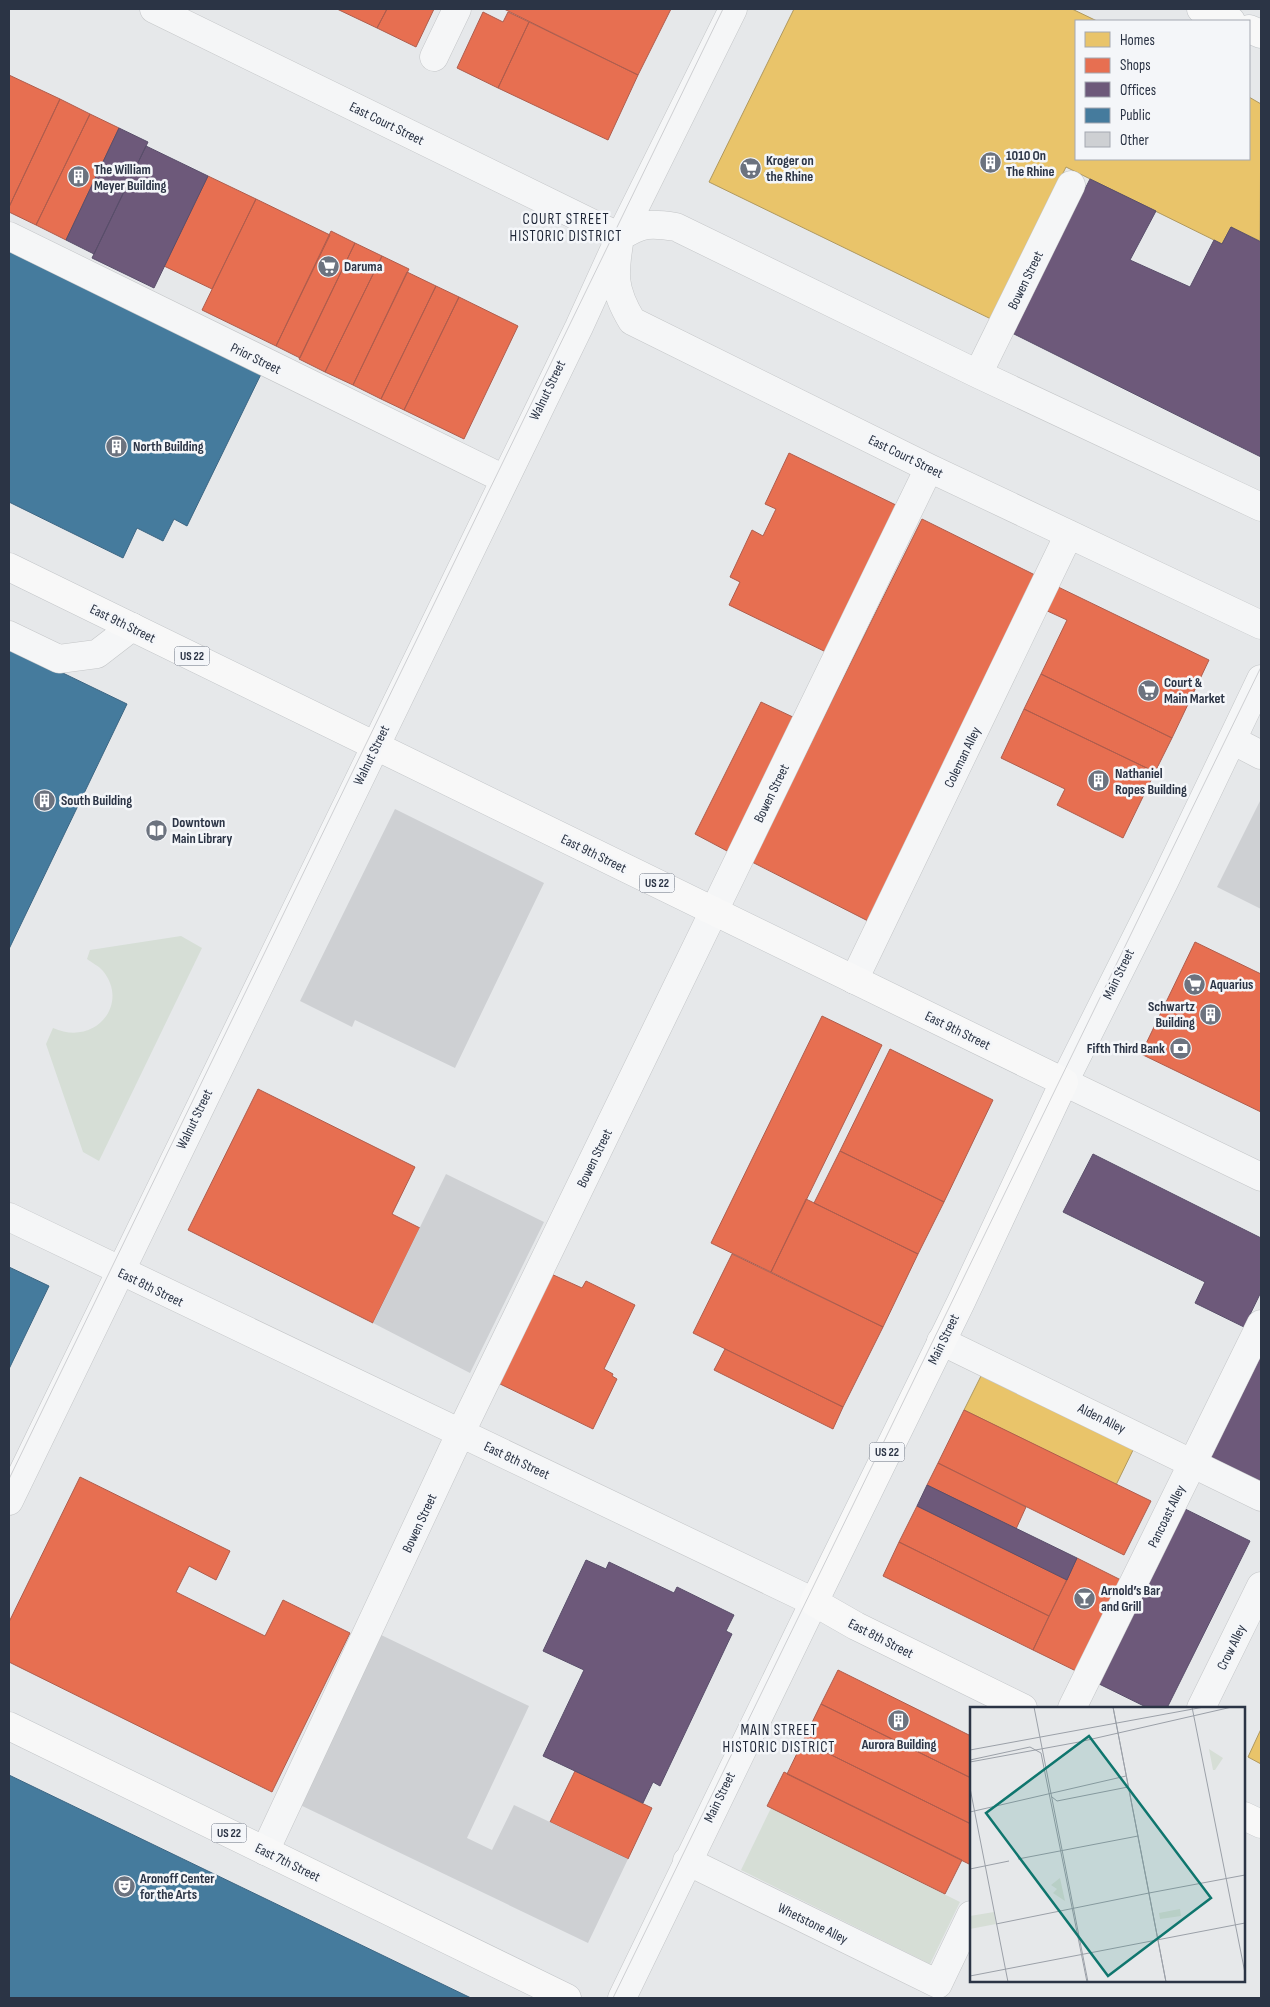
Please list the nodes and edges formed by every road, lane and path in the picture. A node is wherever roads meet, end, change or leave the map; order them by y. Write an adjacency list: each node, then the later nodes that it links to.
1 (154, 9): 9 (street, East Court Street)
2 (457, 9): 6 (street)
3 (733, 9): 9 (street, Walnut Street)
4 (1201, 9): 5 (main road)
5 (1228, 20)
6 (434, 56)
7 (1071, 186): 10 (street, Bowen Street)
8 (9, 236): 12 (street, Prior Street)
9 (620, 237): 10 (street); 11 (street, East Court Street); 12 (street, Walnut Street)
10 (978, 374): 13 (street)
11 (929, 468): 14 (street, East Court Street); 23 (street, Bowen Street)
12 (504, 479): 21 (street, Walnut Street)
13 (1261, 507)
14 (1069, 534): 16 (street, East Court Street); 24 (street, Coleman Alley)
15 (9, 567): 17 (main road, East 9th Street / US 22)
16 (1261, 625)
17 (132, 627): 18 (street); 21 (main road, East 9th Street / US 22)
18 (9, 635)
19 (1261, 679): 20 (street, Main Street)
20 (1232, 740): 22 (street); 25 (street, Main Street)
21 (376, 745): 23 (main road, East 9th Street / US 22); 28 (street, Walnut Street)
22 (1261, 755)
23 (714, 911): 24 (main road, East 9th Street / US 22); 31 (street, Bowen Street)
24 (854, 980): 25 (main road, East 9th Street / US 22)
25 (1064, 1082): 26 (street, East 9th Street); 30 (main road, Main Street / US 22)
26 (1261, 1177)
27 (9, 1218): 28 (street, East 8th Street)
28 (120, 1271): 31 (street, East 8th Street); 33 (street, Walnut Street)
29 (1261, 1324): 32 (street, Pancoast Alley)
30 (941, 1341): 32 (street, Alden Alley); 37 (main road, Main Street / US 22)
31 (460, 1434): 37 (street, East 8th Street); 44 (street, Bowen Street)
32 (1192, 1462): 34 (street, Alden Alley); 39 (street, Pancoast Alley)
33 (15, 1470): 35 (street, Walnut Street)
34 (1261, 1497)
35 (9, 1501)
36 (1261, 1586): 40 (street, Crow Alley)
37 (814, 1602): 38 (main road, East 8th Street); 45 (street, Main Street)
38 (1021, 1707)
39 (1072, 1707)
40 (1201, 1707)
41 (9, 1726): 44 (main road, East 7th Street / US 22)
42 (1245, 1816): 43 (main road)
43 (1261, 1824)
44 (265, 1850): 47 (main road, East 7th Street / US 22)
45 (687, 1861): 46 (street, Whetstone Alley); 48 (street, Main Street)
46 (970, 1917)
47 (566, 1998)
48 (622, 1998)

